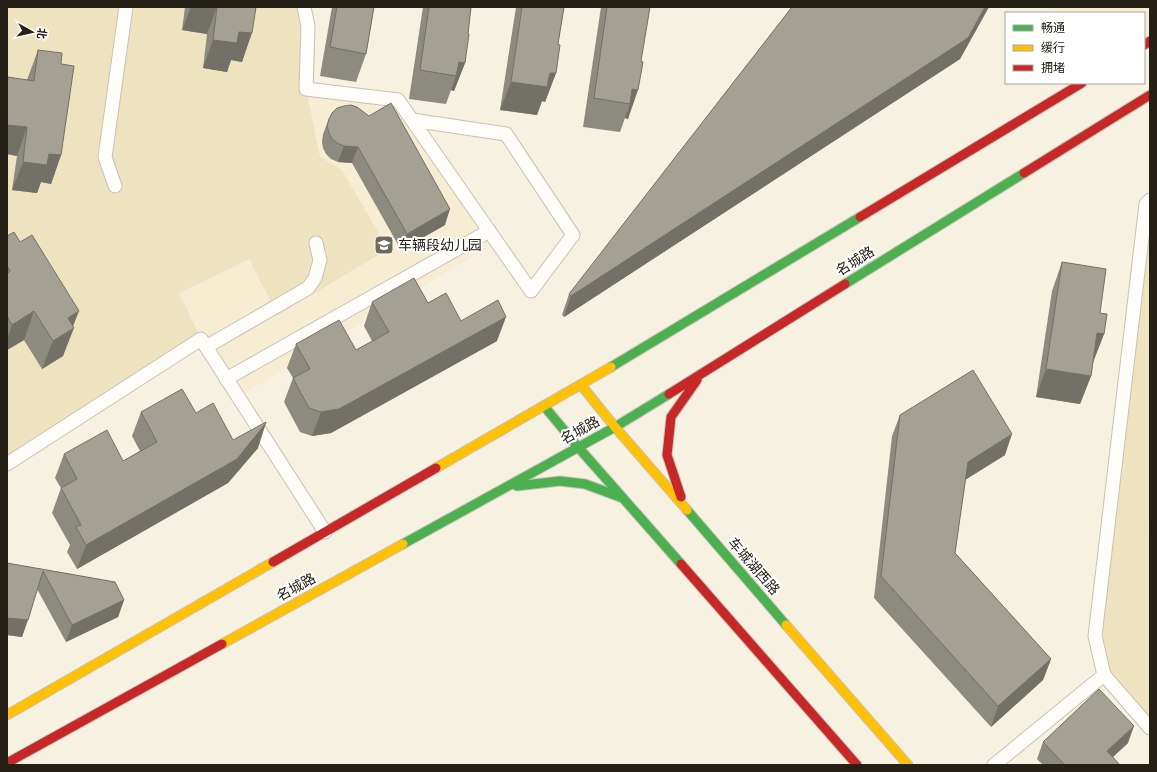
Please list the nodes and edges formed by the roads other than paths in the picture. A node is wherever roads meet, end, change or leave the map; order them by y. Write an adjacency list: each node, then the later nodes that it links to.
1 (126, 7): 6 (lane)
2 (304, 7): 5 (lane)
3 (1080, 84): 13 (main road)
4 (1150, 95): 11 (main road, 名城路)
5 (412, 120): 8 (lane); 8 (lane)
6 (115, 186)
7 (1150, 200): 22 (lane)
8 (489, 231): 12 (lane)
9 (316, 243): 10 (lane)
10 (203, 343): 12 (lane); 17 (lane)
11 (702, 372): 15 (main road, 名城路); 20 (main road)
12 (226, 379): 21 (lane)
13 (581, 385): 14 (main road); 15 (main road, 车城湖西路)
14 (544, 406): 16 (main road); 21 (main road)
15 (615, 426): 16 (main road, 名城路); 20 (main road, 车城湖西路)
16 (578, 447): 18 (main road, 名城路); 19 (main road)
17 (7, 464)
18 (506, 487): 19 (main road); 25 (main road, 名城路)
19 (623, 499): 26 (main road)
20 (685, 507): 27 (main road, 车城湖西路)
21 (325, 532): 23 (main road)
22 (1104, 675): 24 (lane); 28 (lane)
23 (7, 715)
24 (1150, 728)
25 (7, 763)
26 (857, 765)
27 (908, 765)
28 (994, 765)

